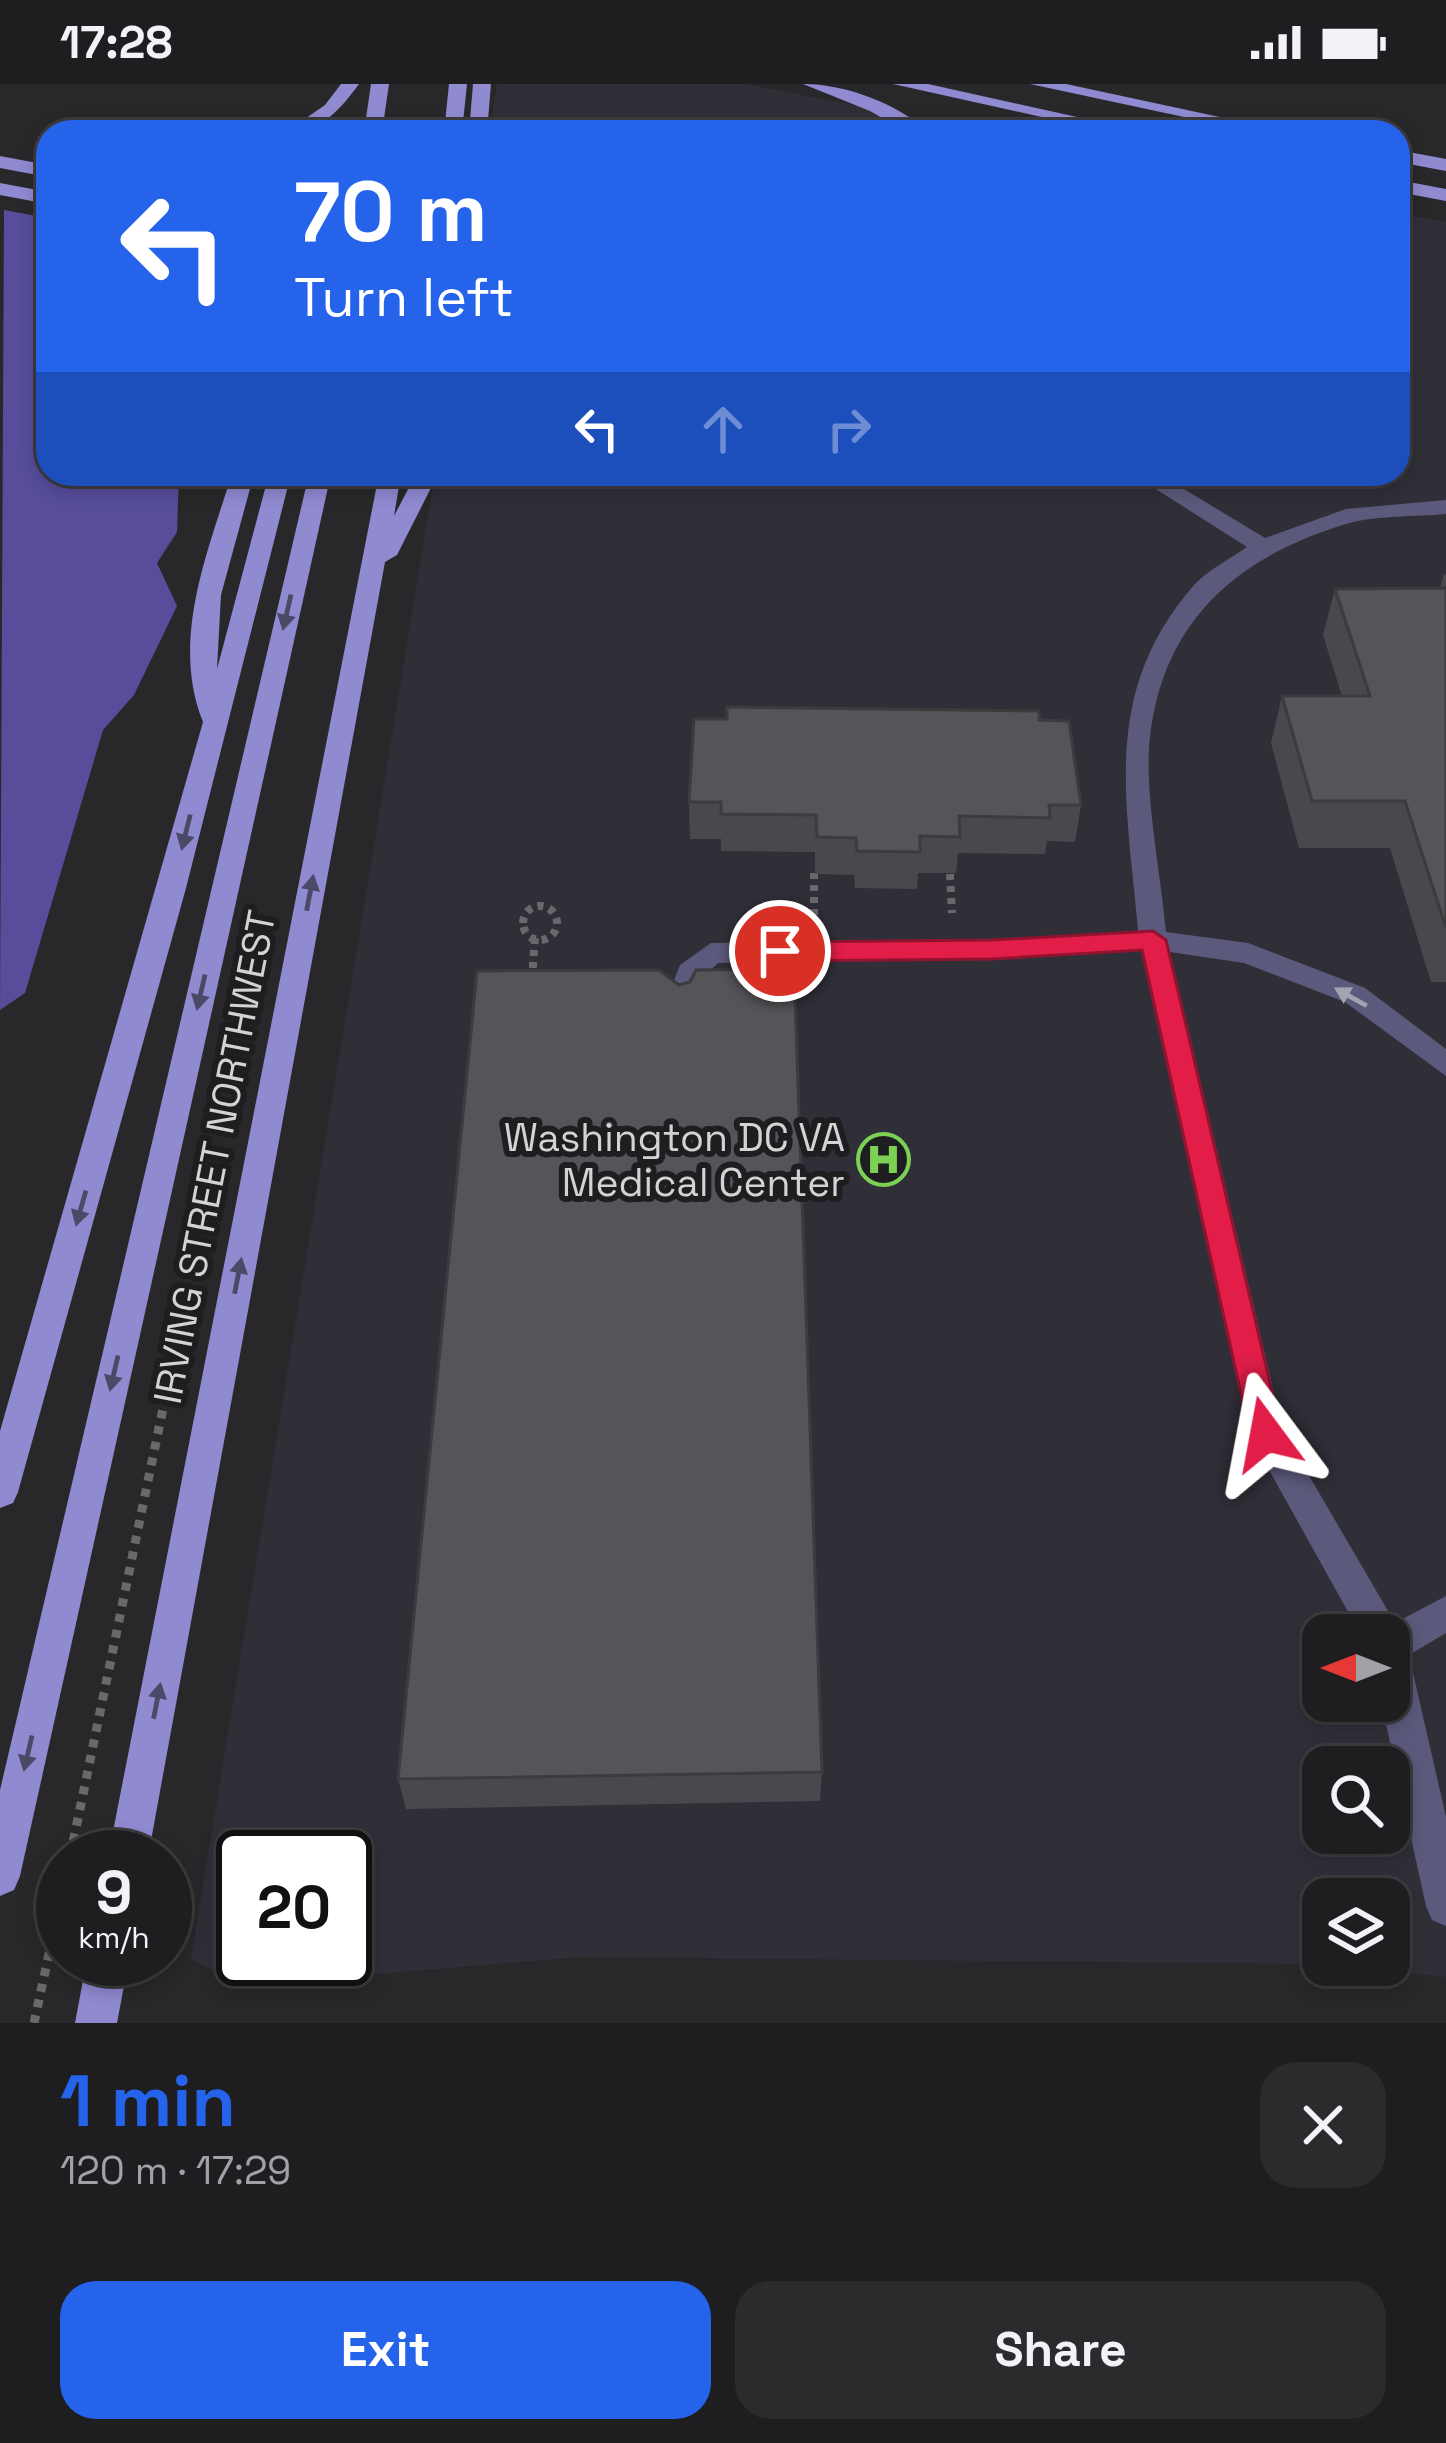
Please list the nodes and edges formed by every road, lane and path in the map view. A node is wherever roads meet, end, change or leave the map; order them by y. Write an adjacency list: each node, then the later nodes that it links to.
1 (350, 84): 10 (main road)
2 (380, 84): 11 (main road)
3 (458, 84): 12 (main road)
4 (482, 84): 13 (main road)
5 (812, 84): 14 (main road)
6 (902, 84): 15 (main road)
7 (1040, 84): 9 (main road)
8 (1084, 84): 9 (main road)
9 (1129, 101): 16 (main road)
10 (314, 120)
11 (375, 120)
12 (454, 120)
13 (479, 120)
14 (898, 120)
15 (1078, 120)
16 (1222, 120)
17 (1410, 158): 19 (main road)
18 (0, 162): 20 (main road)
19 (1446, 165)
20 (36, 169)
21 (0, 186): 22 (main road); 24 (main road)
22 (36, 188)
23 (1410, 188): 25 (main road)
24 (36, 195)
25 (1446, 196)
26 (1410, 208): 27 (main road)
27 (1446, 215)
28 (240, 486): 37 (main road)
29 (277, 486): 37 (main road)
30 (317, 486): 53 (main road, one-way to 53)
31 (388, 486): 36 (main road, IRVING STREET NORTHWEST)
32 (421, 486): 36 (main road)
33 (1162, 486): 35 (lane)
34 (1446, 507): 35 (lane)
35 (1263, 548): 43 (lane)
36 (368, 586): 52 (main road, IRVING STREET NORTHWEST, one-way to 36)
37 (214, 718): 47 (main road, one-way to 47)
38 (814, 873): 41 (path)
39 (950, 874): 40 (path)
40 (953, 920)
41 (814, 927)
42 (535, 937): 42 (path); 44 (path)
43 (1153, 940): 45 (lane); 46 (lane, one-way to 43); 49 (lane)
44 (532, 983)
45 (680, 1006)
46 (1446, 1065)
47 (0, 1492)
48 (1446, 1612): 50 (lane)
49 (1369, 1614)
50 (1410, 1635)
51 (1405, 1722): 54 (lane)
52 (133, 1830)
53 (0, 1876)
54 (1446, 1906)
55 (42, 1986): 57 (path)
56 (103, 1986): 58 (main road)
57 (34, 2023)
58 (96, 2023)

